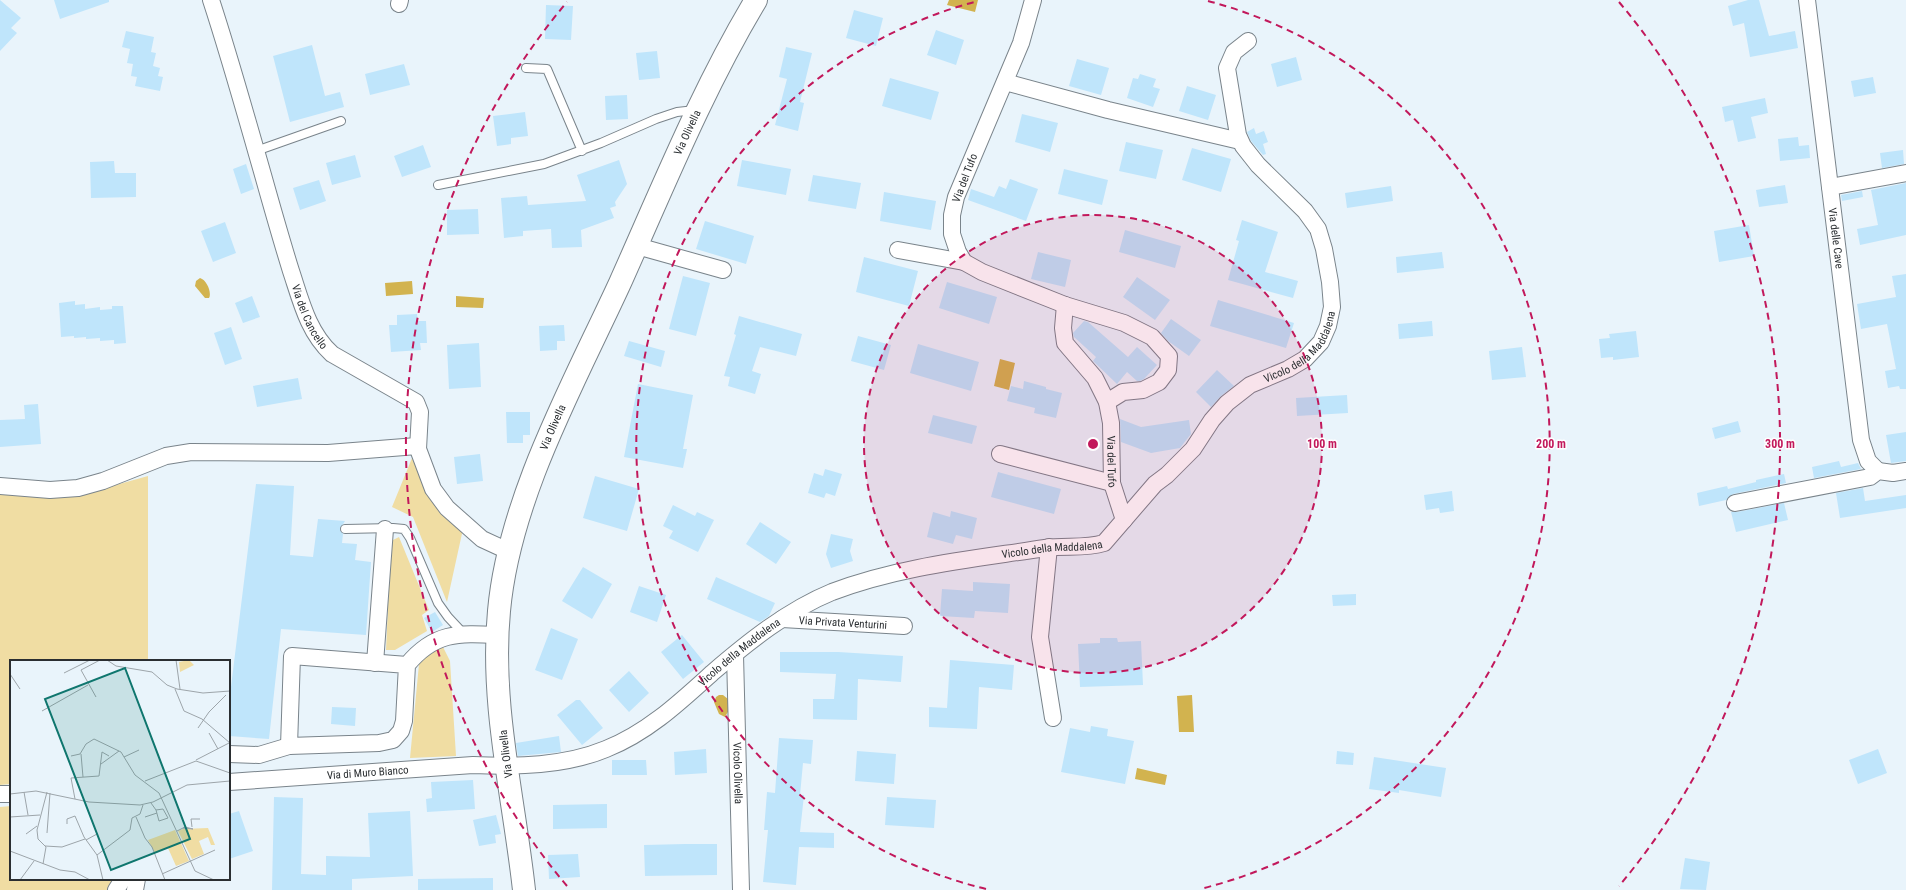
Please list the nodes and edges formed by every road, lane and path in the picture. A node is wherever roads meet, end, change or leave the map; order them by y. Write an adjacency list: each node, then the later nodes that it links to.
1 (211, 0): 12 (street, Via del Cancello)
2 (756, 0): 8 (main road, Via Olivella)
3 (1033, 0): 7 (street, Via del Tufo)
4 (1807, 0): 15 (street, Via delle Cave)
5 (1248, 42): 10 (street, Vicolo della Maddalena)
6 (526, 68): 11 (lane)
7 (1004, 82): 10 (street); 18 (street, Via del Tufo)
8 (698, 110): 11 (lane); 16 (main road, Via Olivella)
9 (341, 122): 12 (lane)
10 (1240, 141): 29 (street, Vicolo della Maddalena)
11 (582, 150): 14 (lane)
12 (256, 151): 22 (street, Via del Cancello)
13 (1906, 173): 15 (street)
14 (438, 185)
15 (1830, 187): 24 (street, Via delle Cave)
16 (637, 246): 19 (street); 33 (main road, Via Olivella)
17 (898, 250): 18 (street)
18 (964, 262): 20 (street)
19 (723, 270)
20 (1065, 305): 21 (street, Via del Tufo); 21 (street)
21 (1108, 402): 26 (street, Via del Tufo)
22 (417, 446): 27 (street); 33 (street, Via del Cancello)
23 (1000, 454): 26 (street)
24 (1878, 471): 25 (street); 28 (street)
25 (1906, 471)
26 (1112, 483): 29 (street, Via del Tufo)
27 (0, 486)
28 (1735, 503)
29 (1124, 520): 32 (street, Vicolo della Maddalena)
30 (346, 529): 31 (lane)
31 (385, 529): 36 (lane); 39 (street)
32 (1049, 547): 34 (street, Vicolo della Maddalena); 41 (street)
33 (508, 551): 37 (main road, Via Olivella)
34 (782, 619): 35 (street, Via Privata Venturini); 38 (street, Vicolo della Maddalena)
35 (904, 626)
36 (464, 633): 37 (street); 40 (street)
37 (497, 635): 44 (main road, Via Olivella)
38 (735, 655): 44 (street, Vicolo della Maddalena); 51 (street, Vicolo Olivella)
39 (375, 663): 40 (street); 42 (street)
40 (407, 666): 42 (street)
41 (1053, 718)
42 (289, 746): 43 (street)
43 (230, 754)
44 (507, 766): 45 (street, Via di Muro Bianco); 50 (main road, Via Olivella)
45 (230, 782)
46 (122, 880): 48 (street)
47 (136, 880): 49 (street)
48 (116, 890)
49 (135, 890)
50 (524, 890)
51 (741, 890)

